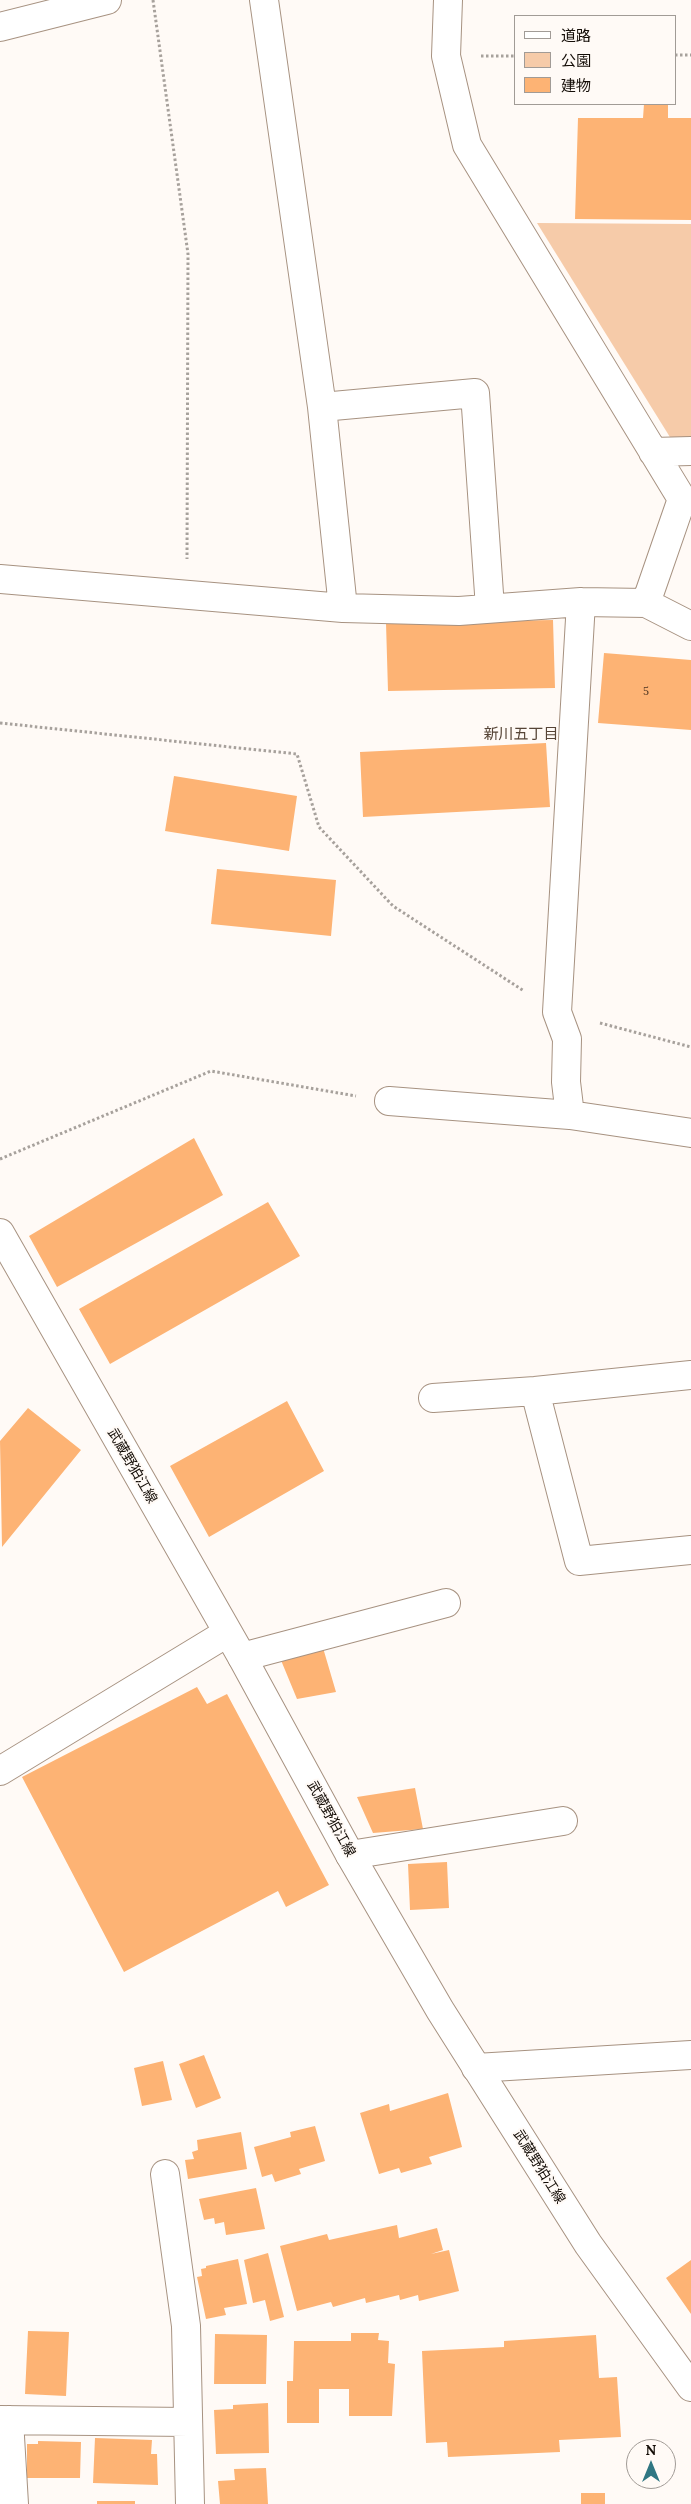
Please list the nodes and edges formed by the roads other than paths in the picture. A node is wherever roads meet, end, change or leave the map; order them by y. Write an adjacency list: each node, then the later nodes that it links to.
1 (107, 0): 4 (street)
2 (264, 0): 5 (street)
3 (448, 0): 7 (street)
4 (0, 27)
5 (322, 407): 11 (street); 12 (street)
6 (691, 451): 7 (street)
7 (653, 452): 10 (street)
8 (0, 579): 11 (street)
9 (582, 602): 10 (street); 12 (street); 15 (street)
10 (646, 603): 13 (street)
11 (342, 608): 12 (street)
12 (490, 608)
13 (691, 626)
14 (389, 1101): 15 (street)
15 (570, 1115): 16 (street)
16 (691, 1133)
17 (0, 1234): 23 (street, 武蔵野狛江線)
18 (691, 1375): 19 (street)
19 (535, 1391): 20 (street); 21 (street)
20 (433, 1398)
21 (691, 1550)
22 (446, 1604): 24 (street)
23 (227, 1634): 24 (street, 武蔵野狛江線); 25 (street)
24 (242, 1657): 27 (street, 武蔵野狛江線)
25 (0, 1772)
26 (562, 1821): 27 (street)
27 (350, 1855): 29 (street, 武蔵野狛江線)
28 (691, 2055): 29 (street)
29 (476, 2068): 31 (street, 武蔵野狛江線)
30 (165, 2174): 33 (street)
31 (691, 2387)
32 (5, 2420): 33 (street); 34 (street)
33 (188, 2422): 35 (street)
34 (14, 2504)
35 (190, 2504)

